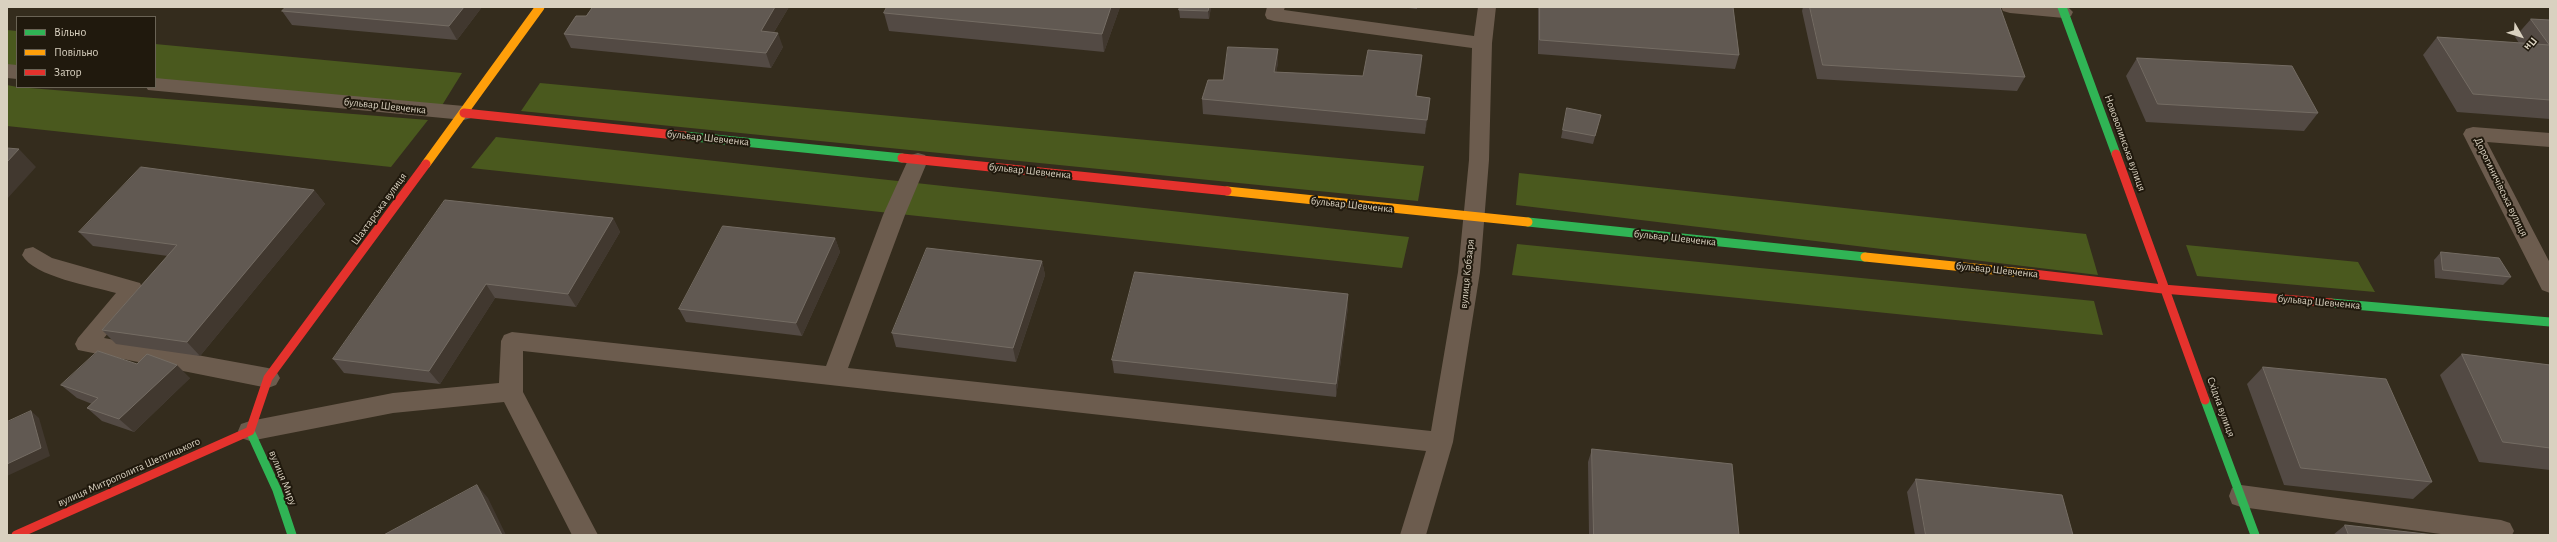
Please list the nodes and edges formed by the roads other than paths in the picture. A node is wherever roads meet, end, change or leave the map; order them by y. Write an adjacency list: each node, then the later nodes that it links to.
1 (540, 7): 8 (street, Шахтарська вулиця)
2 (1276, 7): 6 (street)
3 (1487, 7): 6 (street, вулиця Кобзаря)
4 (2010, 7): 5 (street)
5 (2063, 9): 14 (street, Нововолинська вулиця)
6 (1482, 43): 11 (street, вулиця Кобзаря)
7 (156, 85): 8 (street, бульвар Шевченка)
8 (464, 113): 10 (street, бульвар Шевченка); 17 (street, Шахтарська вулиця)
9 (2550, 140): 13 (street, Дорогиничівська вулиця)
10 (918, 160): 11 (street, бульвар Шевченка); 16 (street)
11 (1472, 218): 14 (street, бульвар Шевченка); 20 (street, вулиця Кобзаря)
12 (33, 255): 17 (street)
13 (2550, 284)
14 (2163, 289): 15 (street, бульвар Шевченка); 21 (street, Східна вулиця)
15 (2550, 322)
16 (834, 375): 18 (street); 20 (street)
17 (268, 378): 19 (street, Шахтарська вулиця)
18 (511, 392): 19 (street); 25 (street)
19 (250, 431): 23 (street, вулиця Митрополита Шептицького); 24 (street, вулиця Миру)
20 (1441, 442): 26 (street, вулиця Кобзаря)
21 (2241, 496): 22 (street); 27 (street, Східна вулиця)
22 (2501, 531)
23 (16, 535)
24 (292, 535)
25 (585, 535)
26 (1413, 535)
27 (2255, 535)

